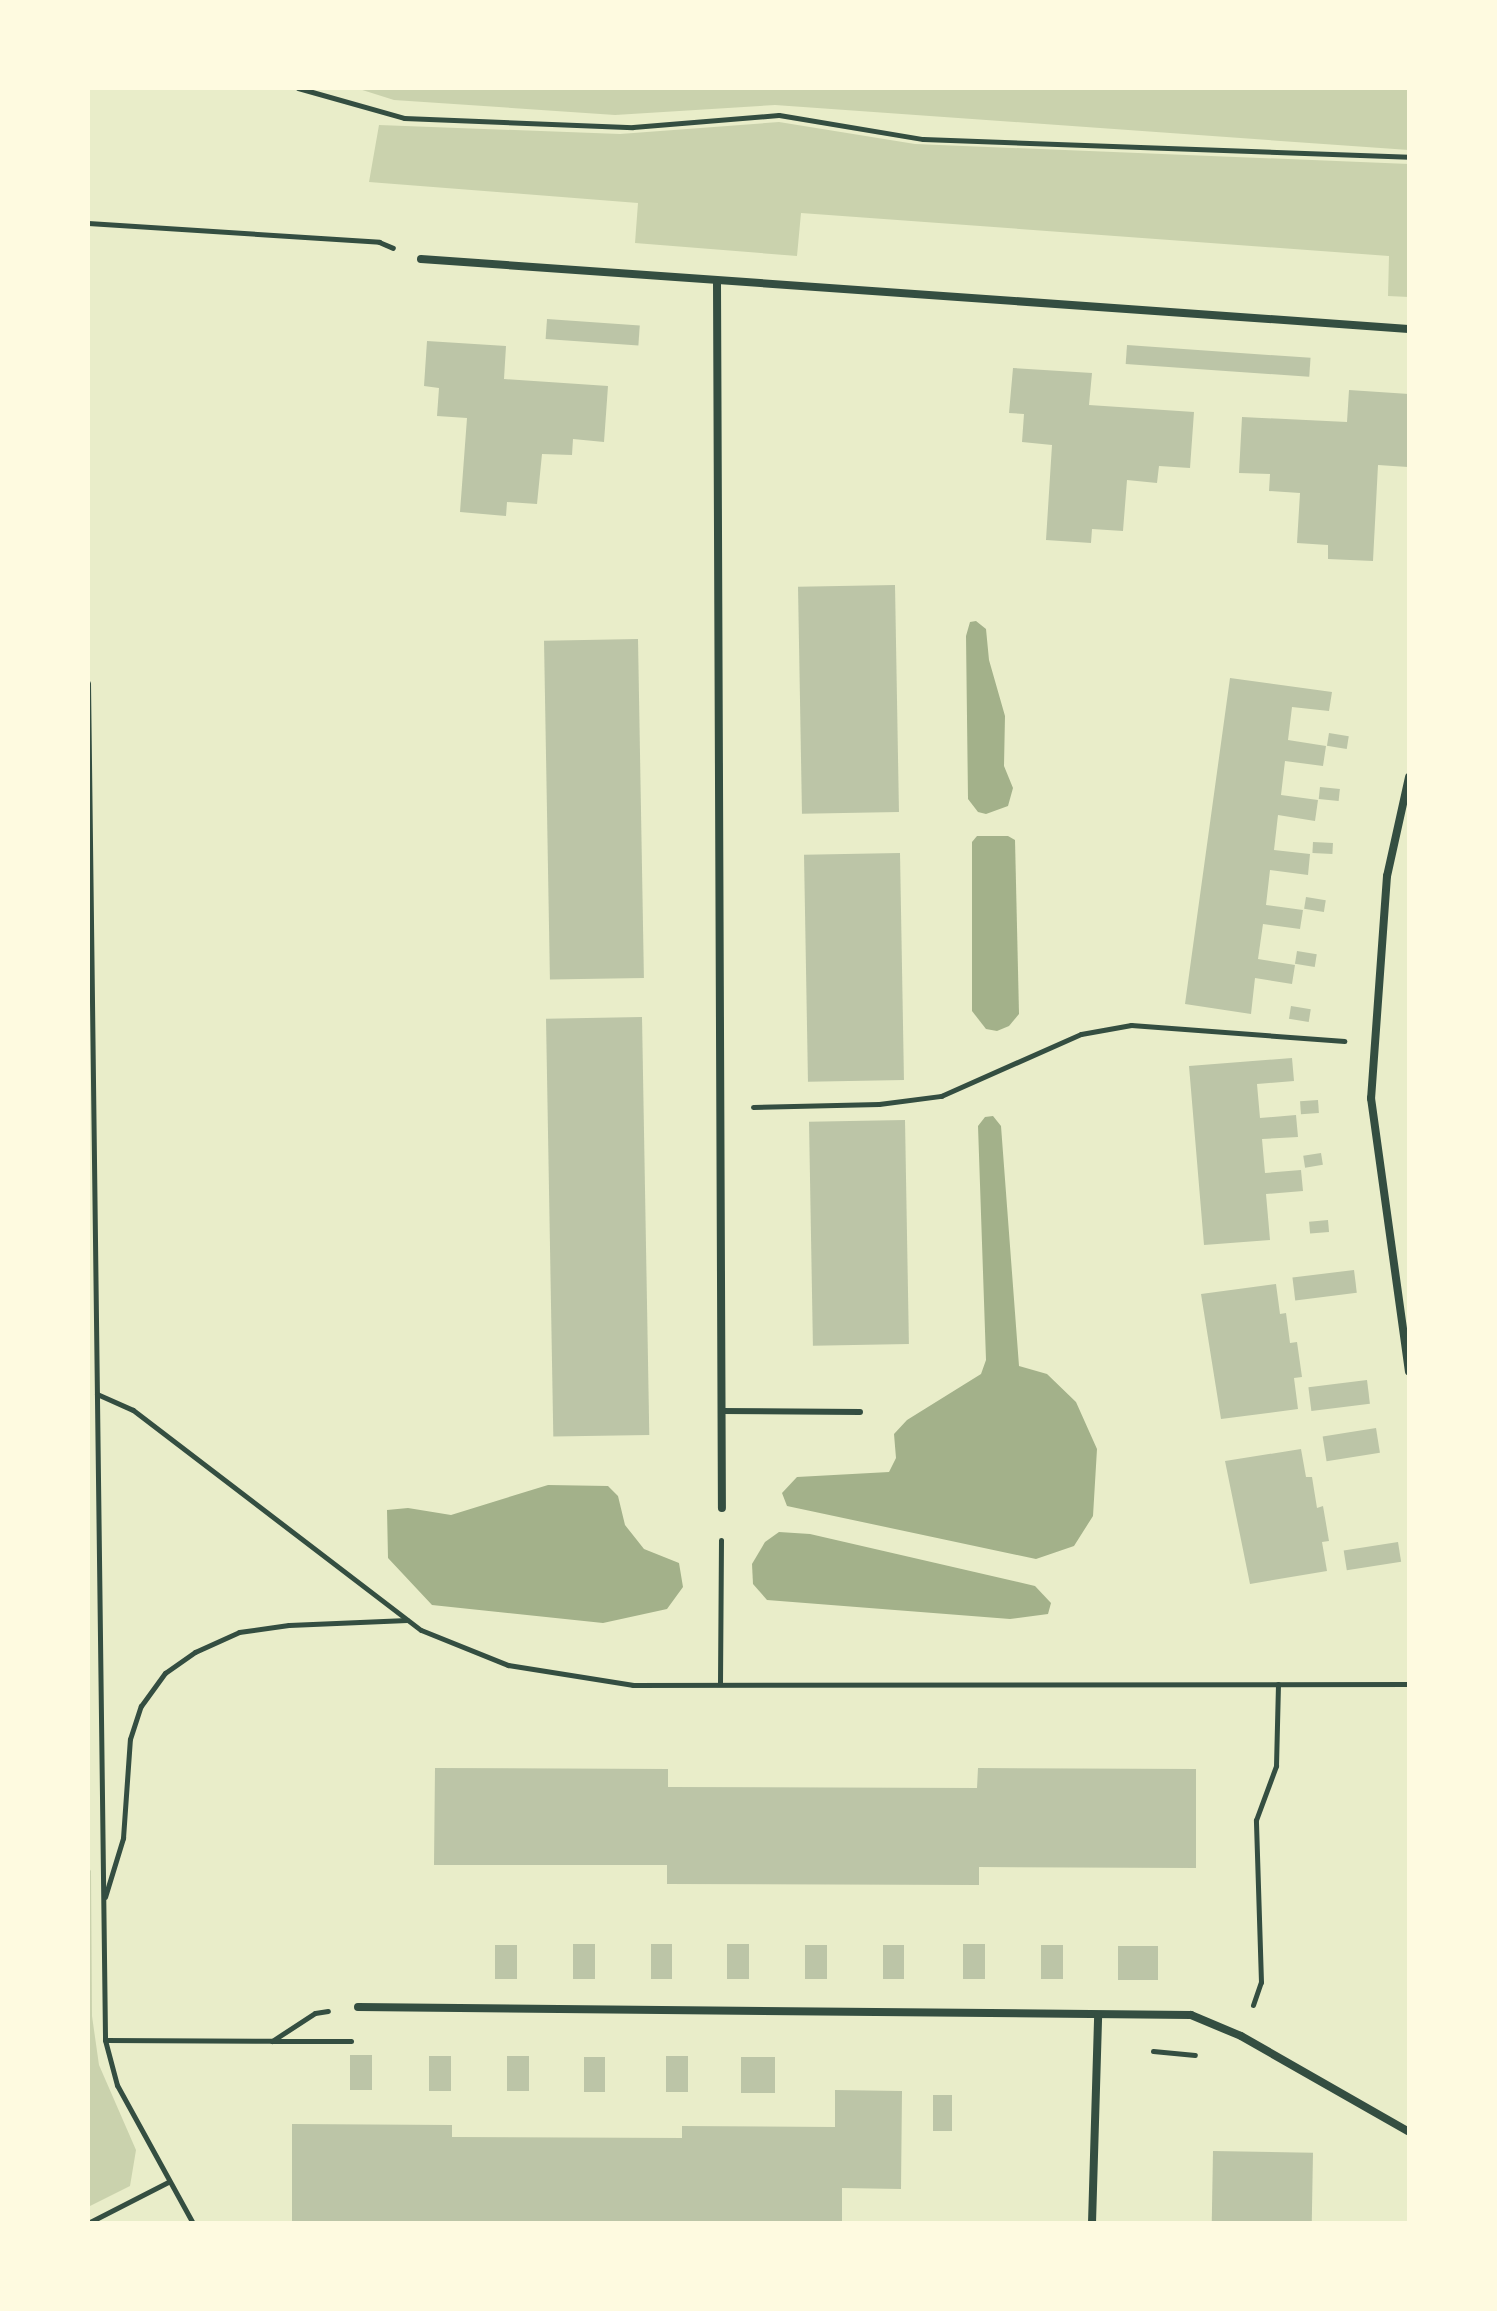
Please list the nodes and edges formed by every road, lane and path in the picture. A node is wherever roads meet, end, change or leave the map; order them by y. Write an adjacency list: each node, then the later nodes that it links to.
1 (298, 88): 2 (path)
2 (1409, 157)
3 (88, 223): 4 (path)
4 (421, 259): 5 (street)
5 (717, 283): 6 (street); 11 (street)
6 (1409, 329)
7 (88, 683): 9 (path)
8 (1409, 777): 10 (street)
9 (90, 1008): 13 (path)
10 (1375, 1043): 11 (path); 12 (street)
11 (720, 1108): 14 (street)
12 (1409, 1371)
13 (97, 1394): 17 (path); 21 (path)
14 (721, 1411): 15 (lane); 16 (street)
15 (860, 1412)
16 (722, 1508): 18 (path)
17 (408, 1620): 18 (path); 21 (path)
18 (720, 1683): 19 (path)
19 (1278, 1684): 20 (path); 24 (path)
20 (1409, 1684)
21 (104, 1901): 25 (path)
22 (358, 2007): 23 (street); 26 (path)
23 (1098, 2015): 24 (street); 28 (street)
24 (1241, 2036): 30 (street)
25 (105, 2040): 26 (path); 31 (path)
26 (272, 2041): 27 (path)
27 (367, 2041)
28 (1097, 2045): 29 (path); 34 (street)
29 (1197, 2055)
30 (1409, 2132)
31 (168, 2182): 32 (path); 33 (path)
32 (88, 2223)
33 (193, 2223)
34 (1092, 2223)

